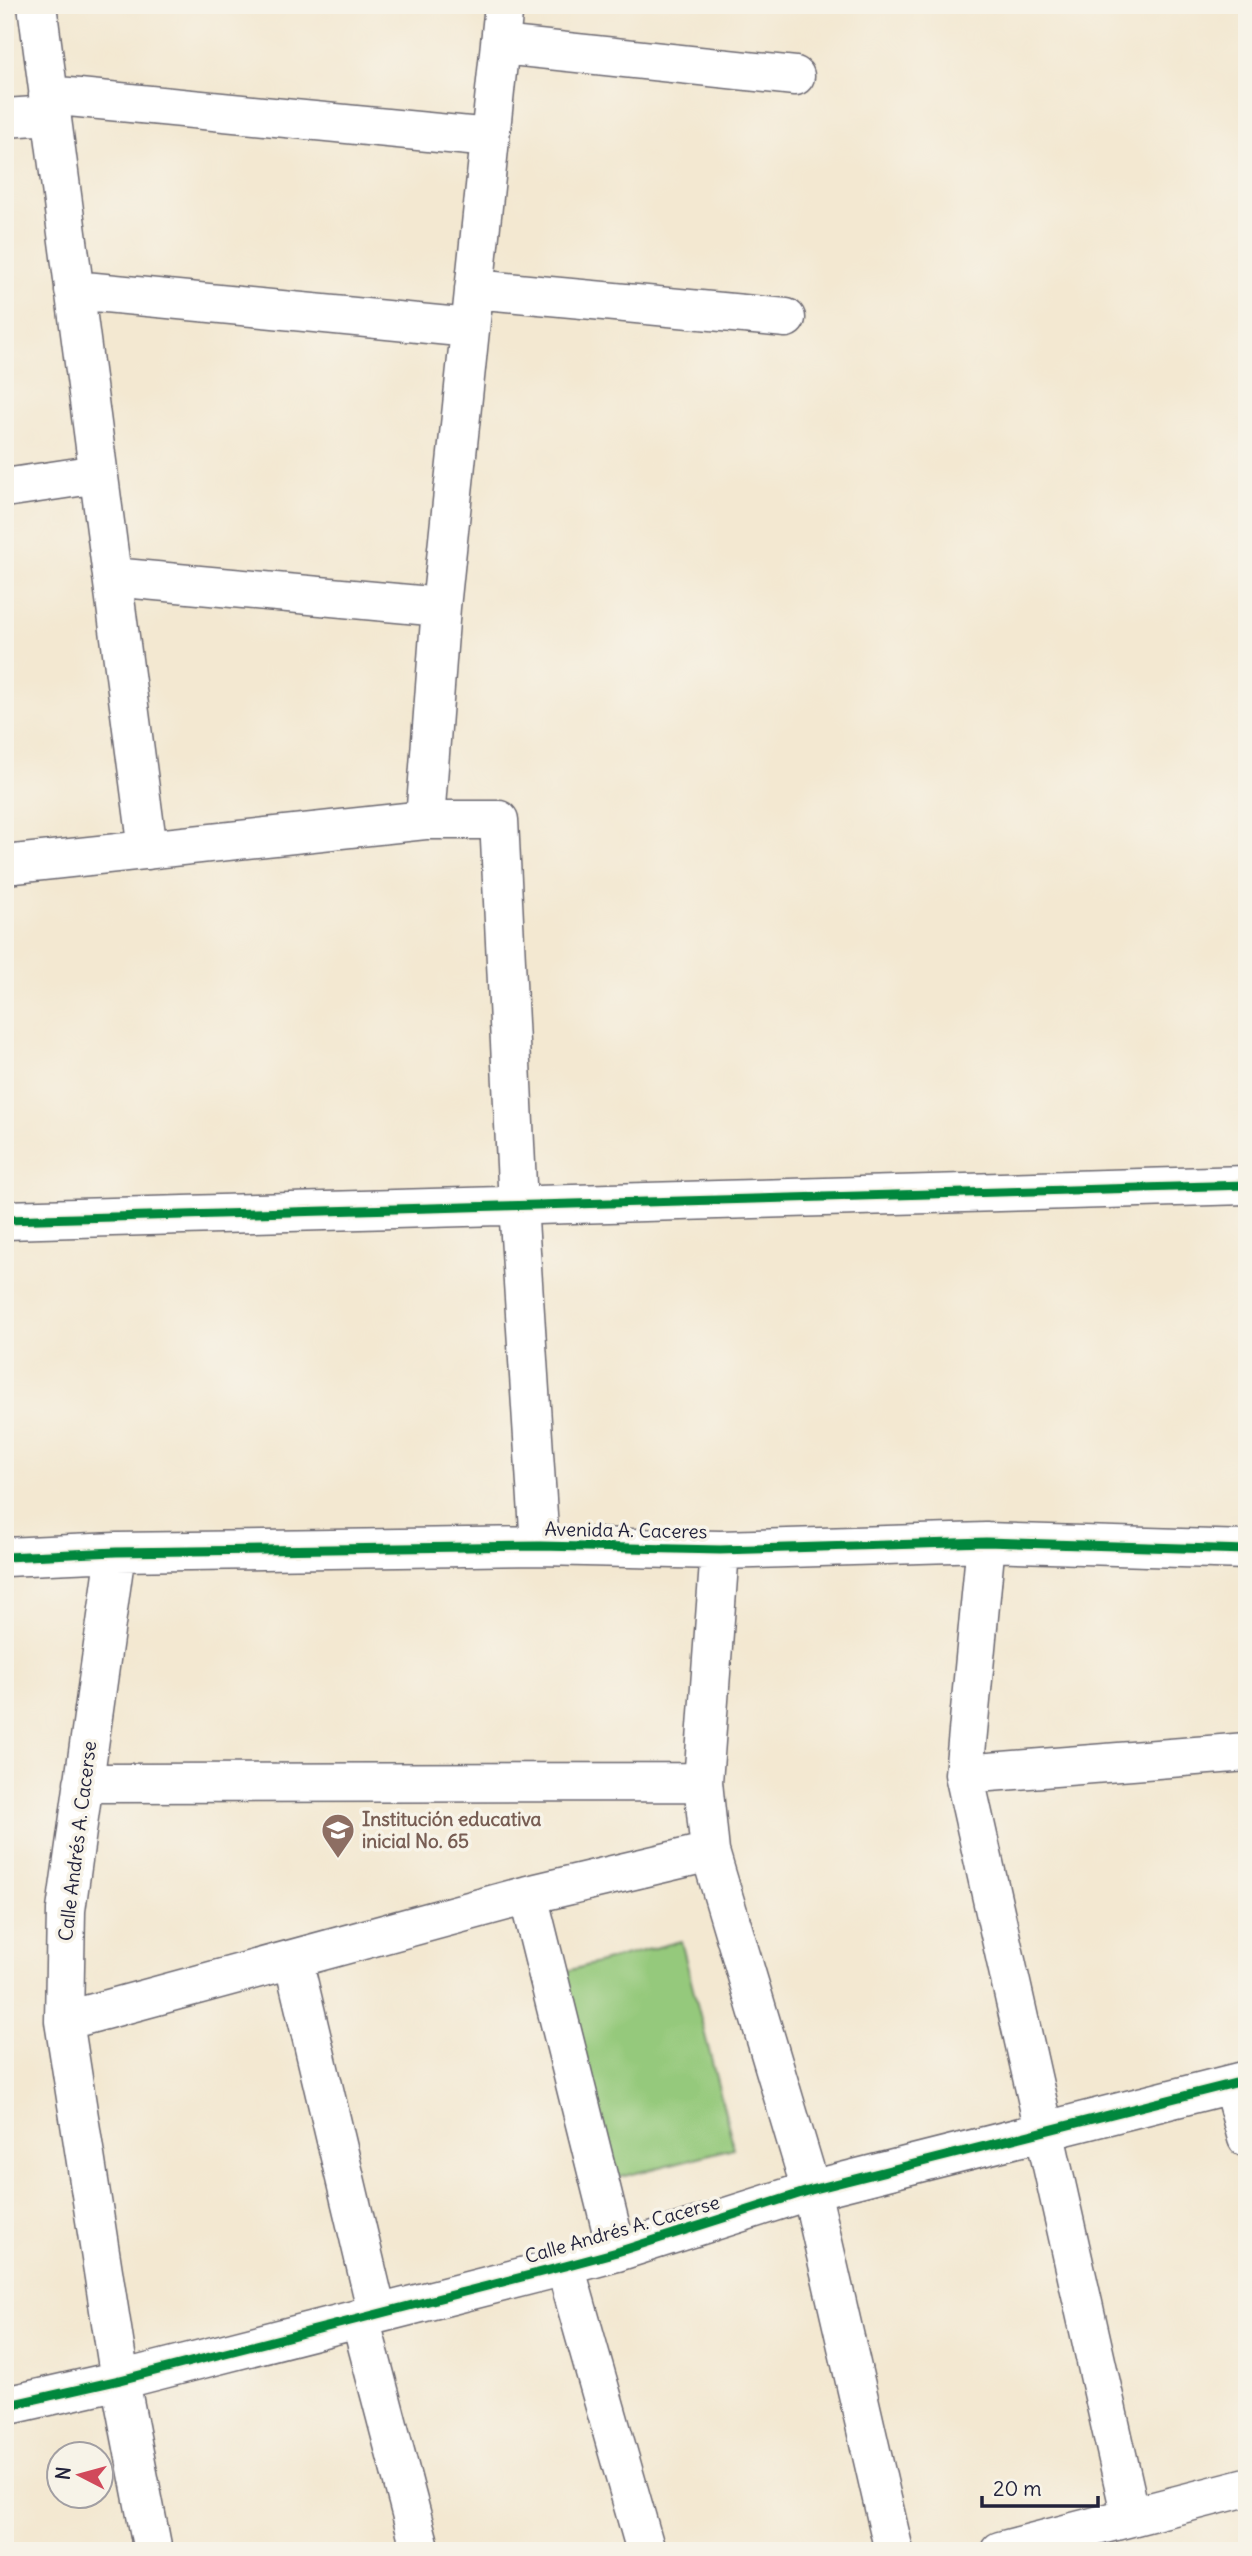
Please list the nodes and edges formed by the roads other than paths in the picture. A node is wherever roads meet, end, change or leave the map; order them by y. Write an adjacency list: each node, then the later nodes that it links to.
1 (37, 5): 5 (street)
2 (504, 5): 3 (street)
3 (500, 45): 4 (street); 7 (street)
4 (795, 76)
5 (50, 105): 6 (street); 7 (street); 9 (street)
6 (5, 118)
7 (490, 138): 8 (street)
8 (474, 289): 10 (street); 11 (street)
9 (74, 290): 11 (street); 12 (street)
10 (786, 318)
11 (470, 328): 15 (street)
12 (99, 474): 13 (street); 14 (street)
13 (5, 488)
14 (112, 577): 15 (street); 17 (street)
15 (441, 607): 16 (street)
16 (425, 820): 17 (street); 20 (street)
17 (148, 850): 18 (street)
18 (5, 865)
19 (1247, 1185): 20 (street)
20 (518, 1205): 21 (street); 23 (street)
21 (5, 1220)
22 (986, 1542): 24 (street, Avenida A. Caceres); 25 (street, Avenida A. Caceres); 29 (street)
23 (540, 1546): 24 (street, Avenida A. Caceres); 26 (street, Avenida A. Caceres)
24 (720, 1550): 30 (street)
25 (1247, 1550)
26 (116, 1552): 27 (street, Avenida A. Caceres); 31 (street, Calle Andrés A. Cacerse)
27 (5, 1557)
28 (1247, 1752): 29 (street)
29 (964, 1774): 37 (street)
30 (704, 1782): 31 (street); 32 (street)
31 (83, 1783): 35 (street, Calle Andrés A. Cacerse)
32 (710, 1852): 33 (street); 39 (street)
33 (528, 1895): 34 (street); 40 (street)
34 (293, 1959): 35 (street); 42 (street)
35 (64, 2021): 43 (street, Calle Andrés A. Cacerse)
36 (1239, 2082): 37 (street, Calle Andrés A. Cacerse); 38 (street)
37 (1043, 2132): 39 (street, Calle Andrés A. Cacerse); 46 (street)
38 (1247, 2138)
39 (811, 2190): 40 (street, Calle Andrés A. Cacerse); 50 (street)
40 (617, 2252): 41 (street, Calle Andrés A. Cacerse)
41 (565, 2266): 42 (street, Calle Andrés A. Cacerse); 49 (street)
42 (369, 2316): 43 (street, Calle Andrés A. Cacerse); 48 (street)
43 (120, 2380): 44 (street, Calle Andrés A. Cacerse); 47 (street, Calle Andrés A. Cacerse)
44 (5, 2406)
45 (1247, 2487): 46 (street)
46 (1131, 2517): 51 (street)
47 (153, 2551)
48 (421, 2551)
49 (646, 2551)
50 (894, 2551)
51 (1000, 2551)

